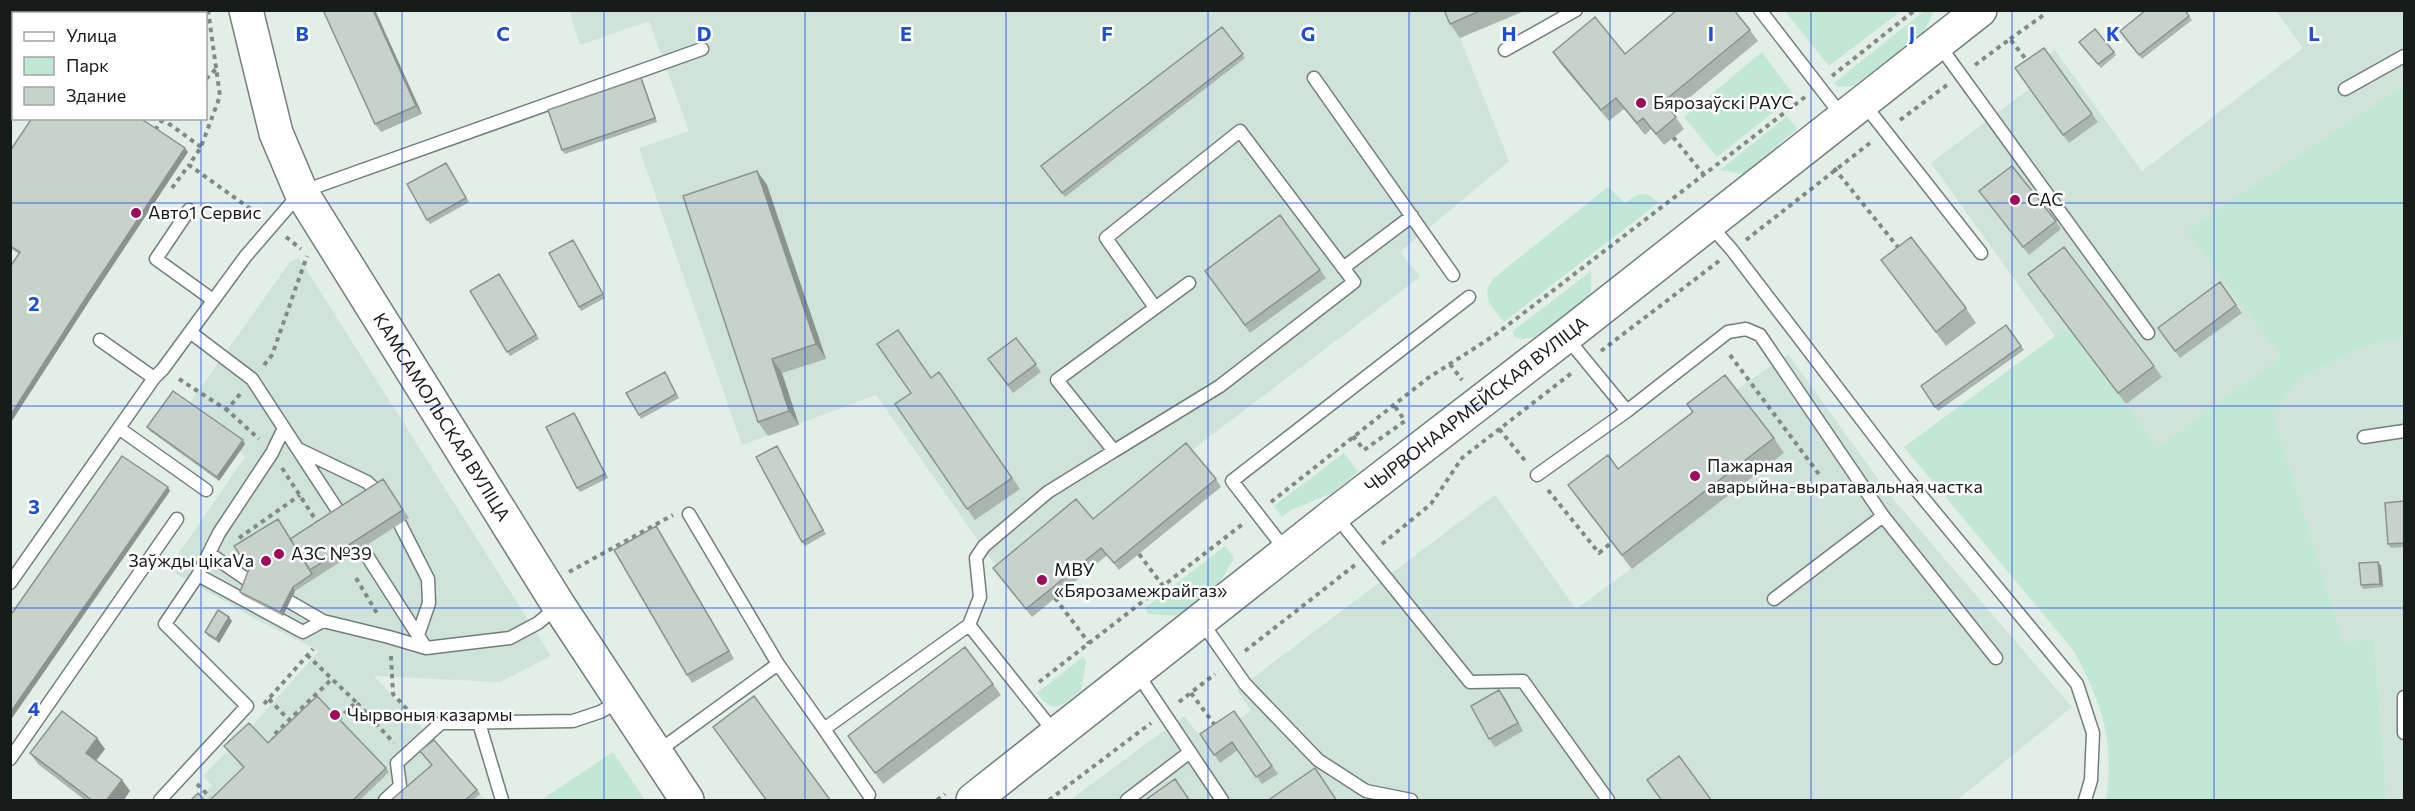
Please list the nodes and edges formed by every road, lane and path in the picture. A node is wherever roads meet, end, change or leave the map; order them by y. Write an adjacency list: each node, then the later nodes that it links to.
1 (208, 10): 14 (path)
2 (246, 10): 31 (main road, КАМСАМОЛЬСКАЯ ВУЛІЦА)
3 (1576, 10): 11 (lane)
4 (1760, 10): 18 (lane)
5 (1914, 10): 18 (path)
6 (1980, 10): 9 (main road, ЧЫРВОНААРМЕЙСКАЯ ВУЛІЦА)
7 (2044, 10): 8 (path)
8 (2010, 39): 13 (path); 15 (path)
9 (1938, 44): 15 (lane); 20 (main road, ЧЫРВОНААРМЕЙСКАЯ ВУЛІЦА)
10 (702, 49): 31 (lane)
11 (1505, 50)
12 (2404, 56): 19 (lane)
13 (2033, 67)
14 (216, 69): 16 (path); 26 (path)
15 (1962, 75): 24 (path); 46 (lane)
16 (207, 78)
17 (1314, 78): 33 (lane)
18 (1819, 86): 20 (lane); 29 (path)
19 (2345, 89)
20 (1853, 111): 24 (lane); 35 (main road, ЧЫРВОНААРМЕЙСКАЯ ВУЛІЦА)
21 (161, 120): 23 (path)
22 (163, 120): 26 (path)
23 (155, 130)
24 (1884, 132): 28 (path); 38 (lane)
25 (1673, 137): 29 (path)
26 (201, 147): 27 (path)
27 (189, 165): 30 (path); 34 (path)
28 (1835, 169): 36 (path); 37 (path)
29 (1704, 175): 52 (path)
30 (172, 188)
31 (301, 192): 43 (lane); 91 (main road, КАМСАМОЛЬСКАЯ ВУЛІЦА)
32 (189, 210): 43 (lane)
33 (1412, 216): 39 (lane); 40 (lane)
34 (262, 217)
35 (1710, 224): 36 (lane); 47 (main road, ЧЫРВОНААРМЕЙСКАЯ ВУЛІЦА)
36 (1732, 250): 50 (path); 140 (lane)
37 (1902, 252)
38 (1981, 253)
39 (1343, 268): 44 (lane); 60 (lane)
40 (1453, 275)
41 (1189, 283): 44 (lane)
42 (1469, 297): 66 (lane)
43 (213, 300): 45 (lane)
44 (1154, 306): 60 (lane)
45 (190, 332): 51 (lane); 55 (lane)
46 (2148, 333)
47 (1566, 336): 50 (lane); 68 (main road, ЧЫРВОНААРМЕЙСКАЯ ВУЛІЦА)
48 (100, 340): 51 (lane)
49 (1718, 340): 53 (lane); 62 (path); 69 (lane)
50 (1587, 362): 53 (lane); 80 (path)
51 (154, 378): 54 (lane)
52 (1394, 405): 57 (path); 57 (path)
53 (1627, 411): 61 (lane)
54 (120, 429): 63 (lane); 86 (lane)
55 (284, 429): 59 (lane); 81 (lane)
56 (2404, 431): 58 (lane)
57 (1353, 436): 66 (path)
58 (2364, 437)
59 (297, 448): 64 (lane); 70 (lane)
60 (1114, 451): 94 (lane)
61 (1537, 475)
62 (1821, 477)
63 (206, 490)
64 (379, 494)
65 (300, 495): 75 (path)
66 (1257, 513): 78 (lane); 87 (path)
67 (690, 514): 83 (path); 103 (lane)
68 (1335, 514): 78 (main road, ЧЫРВОНААРМЕЙСКАЯ ВУЛІЦА); 80 (lane)
69 (1883, 516): 89 (lane); 101 (lane)
70 (342, 517)
71 (177, 519): 126 (lane)
72 (318, 523): 74 (path)
73 (400, 524): 95 (lane)
74 (309, 529)
75 (245, 534): 76 (path); 81 (path)
76 (251, 542)
77 (362, 548): 95 (lane)
78 (1287, 552): 92 (main road, ЧЫРВОНААРМЕЙСКАЯ ВУЛІЦА)
79 (1139, 554): 87 (path)
80 (1368, 555): 102 (path); 139 (lane)
81 (215, 557): 84 (lane); 85 (lane)
82 (350, 568): 96 (path)
83 (569, 572)
84 (198, 575): 93 (lane); 130 (lane)
85 (249, 581)
86 (10, 583)
87 (1163, 586): 97 (path)
88 (1055, 598): 97 (path)
89 (1774, 600)
90 (290, 602): 93 (lane)
91 (559, 606): 99 (lane); 110 (main road, КАМСАМОЛЬСКАЯ ВУЛІЦА)
92 (1201, 620): 102 (lane); 104 (main road, ЧЫРВОНААРМЕЙСКАЯ ВУЛІЦА)
93 (324, 621): 96 (lane)
94 (969, 625): 107 (lane); 117 (lane)
95 (418, 635): 99 (lane)
96 (389, 637): 99 (lane); 119 (path)
97 (1089, 643): 107 (path)
98 (315, 646): 100 (path)
99 (426, 648)
100 (307, 655): 105 (path); 109 (path)
101 (1996, 658)
102 (1231, 661): 106 (path); 138 (lane)
103 (778, 664): 117 (lane); 124 (lane)
104 (1136, 672): 113 (lane); 121 (main road, ЧЫРВОНААРМЕЙСКАЯ ВУЛІЦА)
105 (332, 679): 111 (path); 114 (path)
106 (1191, 693): 113 (path); 118 (path)
107 (1024, 694): 121 (lane)
108 (2404, 697): 120 (lane)
109 (268, 699): 112 (path); 114 (path)
110 (621, 700): 116 (lane); 124 (main road, КАМСАМОЛЬСКАЯ ВУЛІЦА)
111 (356, 702): 115 (path); 125 (path)
112 (261, 707)
113 (1164, 714): 123 (lane); 135 (path)
114 (289, 720): 122 (path)
115 (338, 720)
116 (479, 723): 119 (lane); 132 (lane)
117 (824, 729): 128 (lane)
118 (1220, 732)
119 (429, 733): 125 (lane)
120 (2404, 733)
121 (1056, 735): 134 (main road, ЧЫРВОНААРМЕЙСКАЯ ВУЛІЦА)
122 (276, 742)
123 (1190, 752): 136 (lane); 137 (lane)
124 (656, 753): 133 (main road, КАМСАМОЛЬСКАЯ ВУЛІЦА)
125 (405, 755): 131 (lane)
126 (10, 759)
127 (192, 780): 129 (path)
128 (869, 795)
129 (210, 797)
130 (160, 801)
131 (385, 801)
132 (502, 801)
133 (687, 801)
134 (974, 801)
135 (1049, 801)
136 (1127, 801)
137 (1222, 801)
138 (1411, 801)
139 (1608, 801)
140 (2085, 801)

